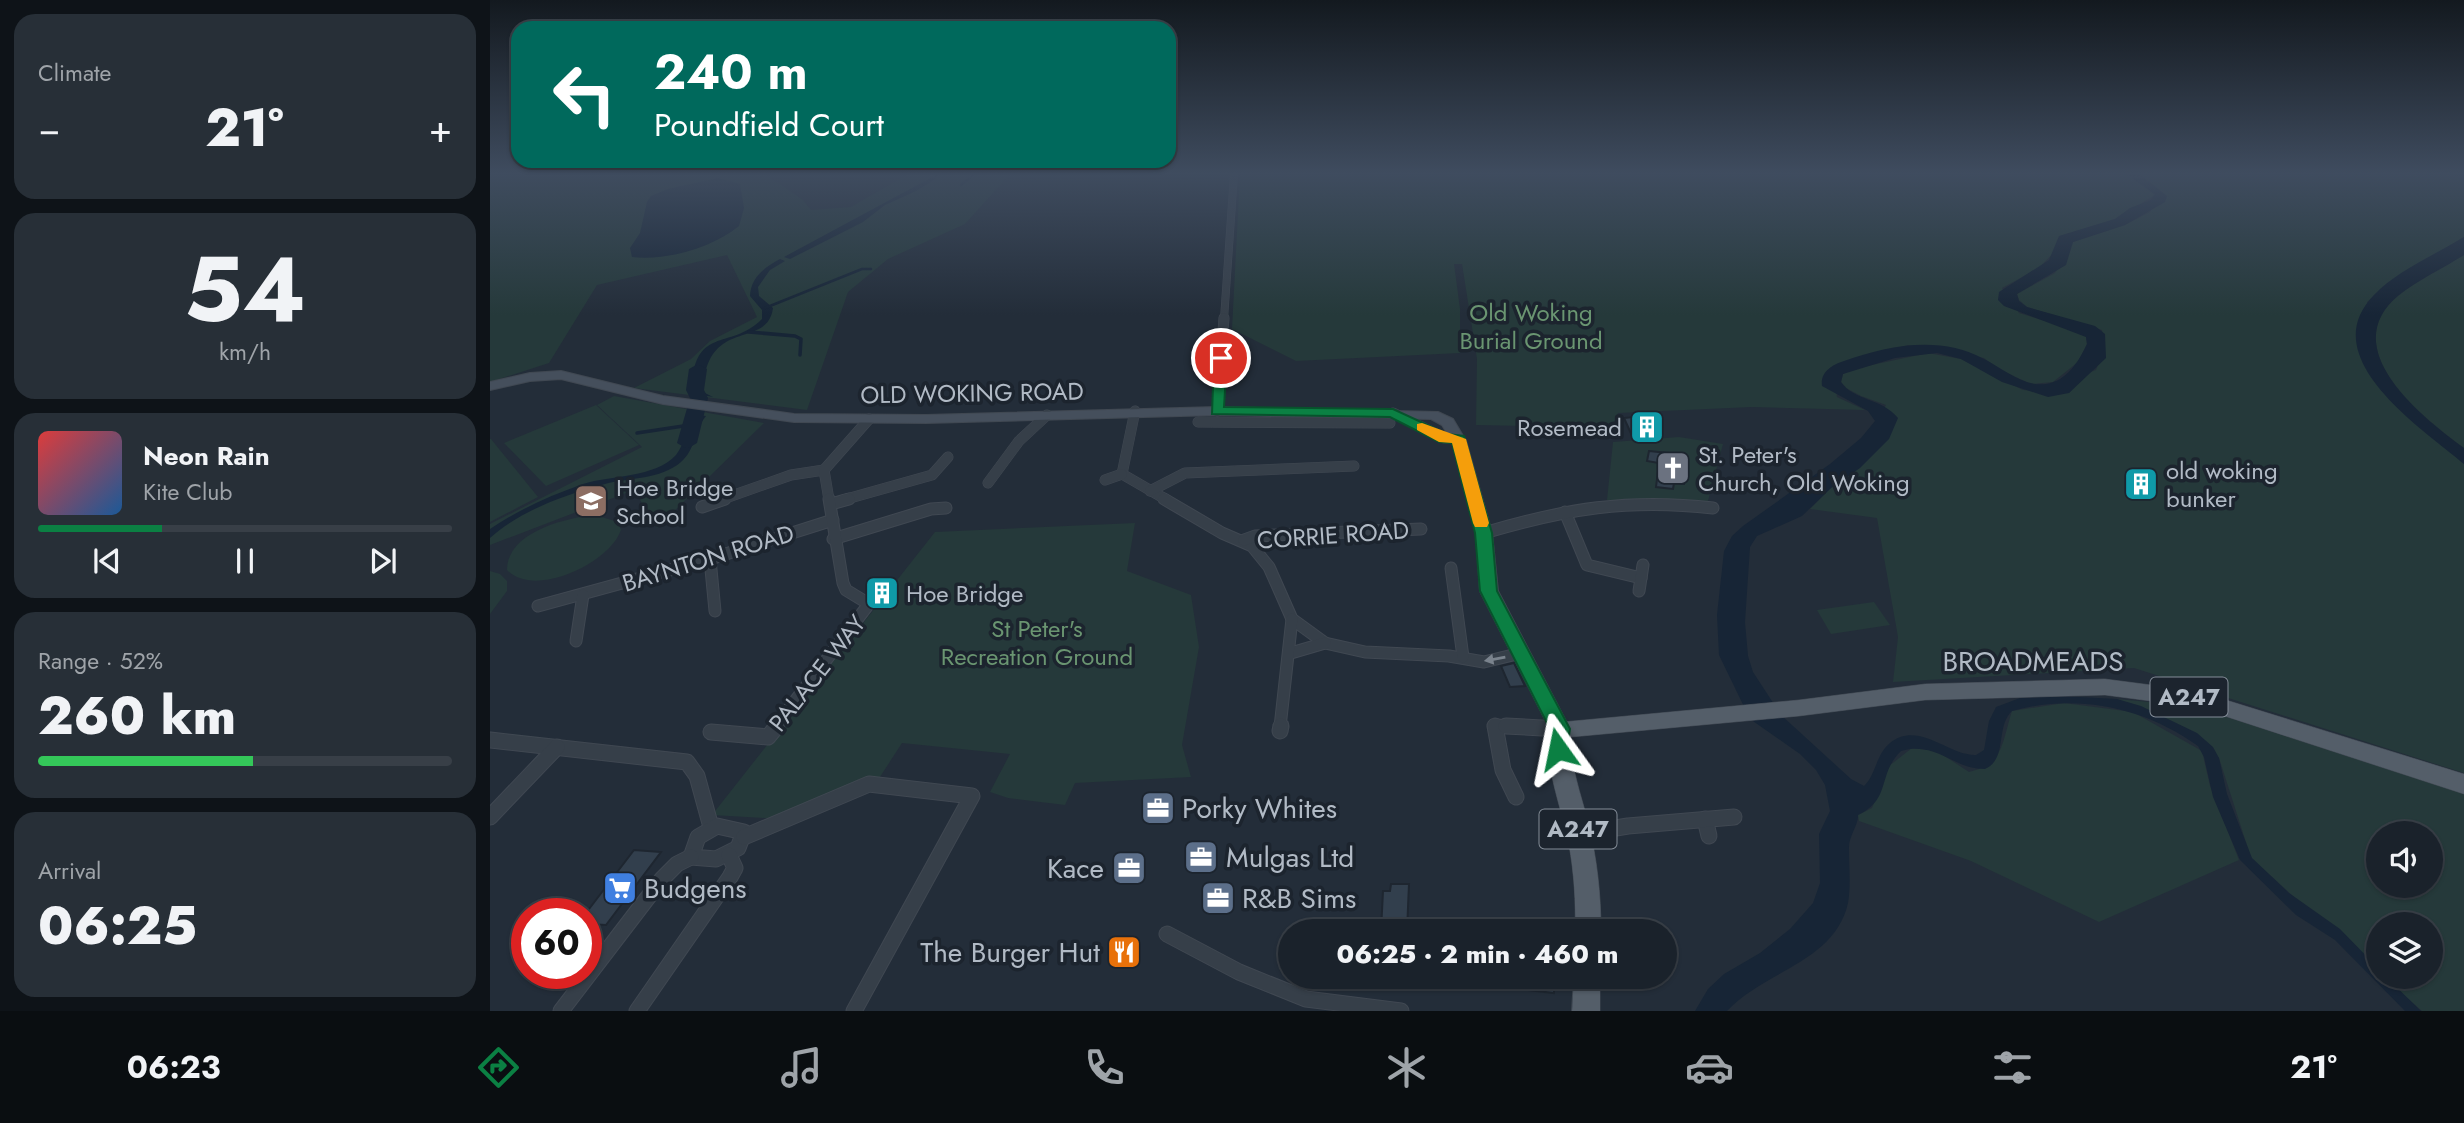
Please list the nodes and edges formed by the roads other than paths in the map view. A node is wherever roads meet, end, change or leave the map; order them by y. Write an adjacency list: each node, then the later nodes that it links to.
1 (1231, 221): 4 (street)
2 (490, 386): 7 (main road, OLD WOKING ROAD)
3 (1135, 411): 4 (main road, OLD WOKING ROAD); 5 (main road, OLD WOKING ROAD); 12 (street)
4 (1217, 411): 6 (main road, OLD WOKING ROAD)
5 (1047, 415): 7 (main road, OLD WOKING ROAD); 14 (street)
6 (1296, 417): 8 (street); 23 (main road, OLD WOKING ROAD)
7 (869, 419): 11 (street)
8 (1198, 422)
9 (947, 457): 16 (street)
10 (1354, 466): 15 (street)
11 (824, 470): 16 (street, PALACE WAY); 17 (street)
12 (1122, 474): 13 (street); 15 (street)
13 (1105, 480)
14 (988, 484)
15 (1150, 491): 25 (street)
16 (831, 504): 21 (street, PALACE WAY)
17 (702, 507)
18 (946, 508): 24 (street)
19 (1713, 508): 20 (street)
20 (1565, 512): 23 (street); 29 (street)
21 (833, 520): 24 (street, PALACE WAY); 26 (street, BAYNTON ROAD)
22 (1421, 529): 25 (street, CORRIE ROAD)
23 (1484, 533): 38 (main road)
24 (833, 539): 41 (street, PALACE WAY)
25 (1244, 540): 34 (street)
26 (710, 559): 31 (street, BAYNTON ROAD); 33 (street)
27 (1643, 565): 29 (street)
28 (1451, 568): 39 (street)
29 (1641, 578): 30 (street)
30 (1639, 591)
31 (583, 595): 32 (street, BAYNTON ROAD); 35 (street)
32 (538, 606)
33 (715, 611)
34 (1293, 619): 36 (street); 37 (street)
35 (576, 641)
36 (1325, 643): 37 (street); 39 (street)
37 (1291, 653): 42 (street)
38 (1521, 653): 39 (street, one-way to 39); 40 (main road)
39 (1466, 658)
40 (1560, 729): 45 (main road, BROADMEADS / A247); 46 (street); 51 (main road, A247)
41 (711, 732)
42 (1280, 732)
43 (490, 740): 44 (street)
44 (557, 747): 47 (street); 50 (street)
45 (2464, 784)
46 (1516, 797)
47 (490, 817)
48 (1734, 817): 49 (street)
49 (1704, 819): 51 (street); 52 (street)
50 (711, 827): 53 (street); 55 (street)
51 (1579, 834): 56 (main road, A247)
52 (1710, 836)
53 (744, 837): 54 (street); 61 (street)
54 (729, 855): 55 (street); 60 (street)
55 (691, 857): 59 (street)
56 (1588, 919)
57 (1167, 934): 62 (street)
58 (1587, 989): 63 (main road)
59 (561, 1011)
60 (637, 1011)
61 (854, 1011)
62 (1401, 1011)
63 (1586, 1011)

